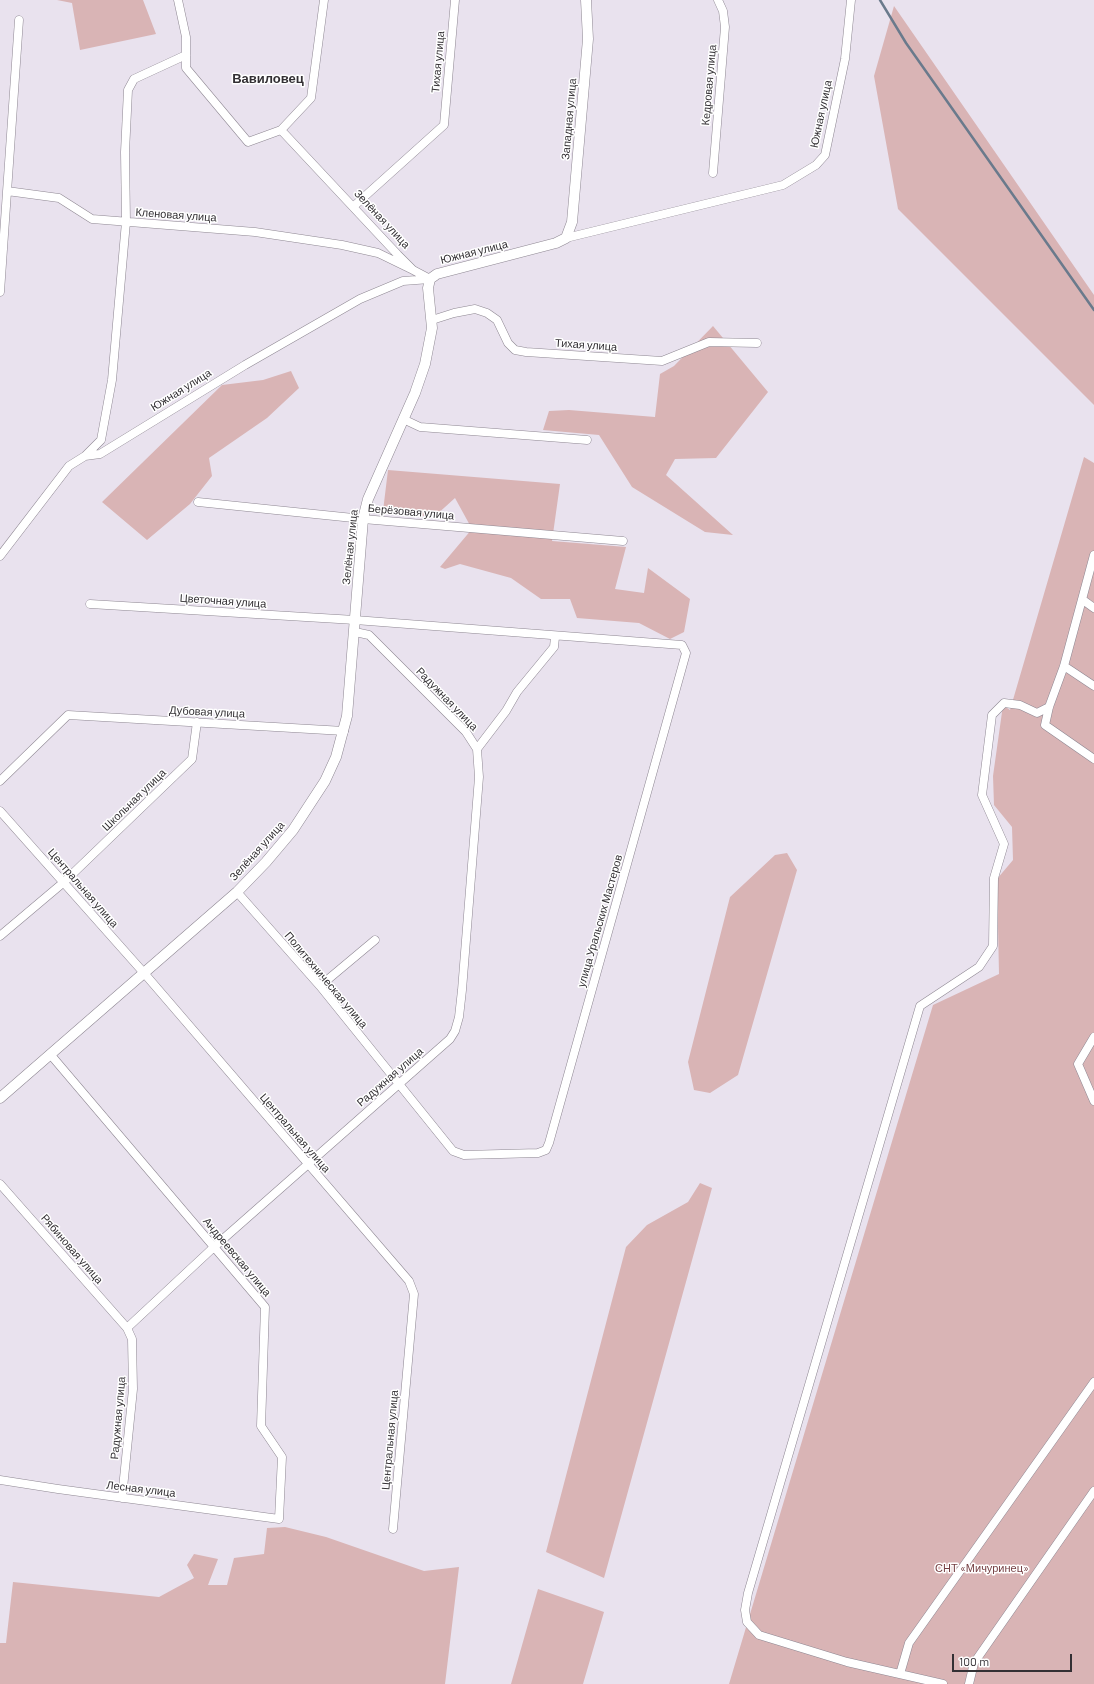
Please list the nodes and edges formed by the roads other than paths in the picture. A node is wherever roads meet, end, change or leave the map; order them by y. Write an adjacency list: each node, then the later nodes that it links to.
1 (178, 0): 8 (street)
2 (324, 0): 9 (street)
3 (455, 0): 12 (street, Тихая улица)
4 (586, 0): 14 (street, Западная улица)
5 (718, 0): 10 (street, Кедровая улица)
6 (851, 0): 14 (street, Южная улица)
7 (20, 20): 11 (street)
8 (186, 55): 9 (street); 13 (street)
9 (281, 130): 12 (street, Зелёная улица)
10 (713, 173)
11 (7, 191): 13 (street); 17 (street)
12 (354, 206): 15 (street, Зелёная улица)
13 (126, 222): 15 (street, Кленовая улица); 22 (street, Кленовая улица)
14 (566, 238): 16 (street, Южная улица)
15 (413, 270): 16 (street, Зелёная улица)
16 (430, 279): 18 (street, Зелёная улица); 22 (street, Южная улица)
17 (0, 292)
18 (432, 320): 19 (street, Тихая улица); 20 (street, Зелёная улица)
19 (757, 343)
20 (403, 419): 21 (street); 24 (street, Зелёная улица)
21 (587, 440)
22 (85, 456): 27 (street, Южная улица)
23 (198, 502): 24 (street, Берёзовая улица)
24 (363, 519): 25 (street, Берёзовая улица); 31 (street, Зелёная улица)
25 (623, 541)
26 (1094, 555): 28 (street)
27 (0, 556)
28 (1083, 600): 30 (street); 34 (street)
29 (90, 604): 31 (street, Цветочная улица)
30 (1094, 608)
31 (356, 620): 32 (street, Зелёная улица); 33 (street, Цветочная улица)
32 (355, 632): 38 (street, Зелёная улица); 39 (street, Радужная улица)
33 (555, 637): 39 (street); 51 (street, улица Уральских Мастеров)
34 (1064, 666): 35 (street); 36 (street)
35 (1094, 686)
36 (1049, 706): 40 (street); 64 (street)
37 (197, 722): 38 (street, Дубовая улица); 41 (street, Дубовая улица); 43 (street, Школьная улица)
38 (344, 731): 44 (street, Зелёная улица)
39 (477, 749): 51 (street, Радужная улица)
40 (1094, 759)
41 (0, 781)
42 (0, 811): 43 (street, Центральная улица)
43 (64, 882): 45 (street, Школьная улица); 47 (street, Центральная улица)
44 (237, 892): 47 (street, Зелёная улица); 48 (street, Политехническая улица)
45 (0, 936)
46 (374, 940): 48 (street)
47 (144, 973): 50 (street, Зелёная улица); 54 (street, Центральная улица)
48 (320, 986): 51 (street, Политехническая улица)
49 (1094, 1037): 53 (street)
50 (50, 1054): 52 (street, Зелёная улица); 56 (street, Андреевская улица)
51 (397, 1084): 54 (street, Радужная улица)
52 (0, 1098)
53 (1094, 1101)
54 (309, 1165): 56 (street, Радужная улица); 63 (street, Центральная улица)
55 (0, 1184): 57 (street, Рябиновая улица)
56 (214, 1247): 57 (street, Радужная улица); 62 (street, Андреевская улица)
57 (126, 1328): 61 (street, Радужная улица)
58 (1094, 1382): 64 (street)
59 (0, 1480): 61 (street, Лесная улица)
60 (1094, 1491): 66 (street)
61 (122, 1498): 62 (street, Лесная улица)
62 (279, 1519)
63 (393, 1529)
64 (900, 1674): 65 (street)
65 (943, 1684)
66 (969, 1684)

